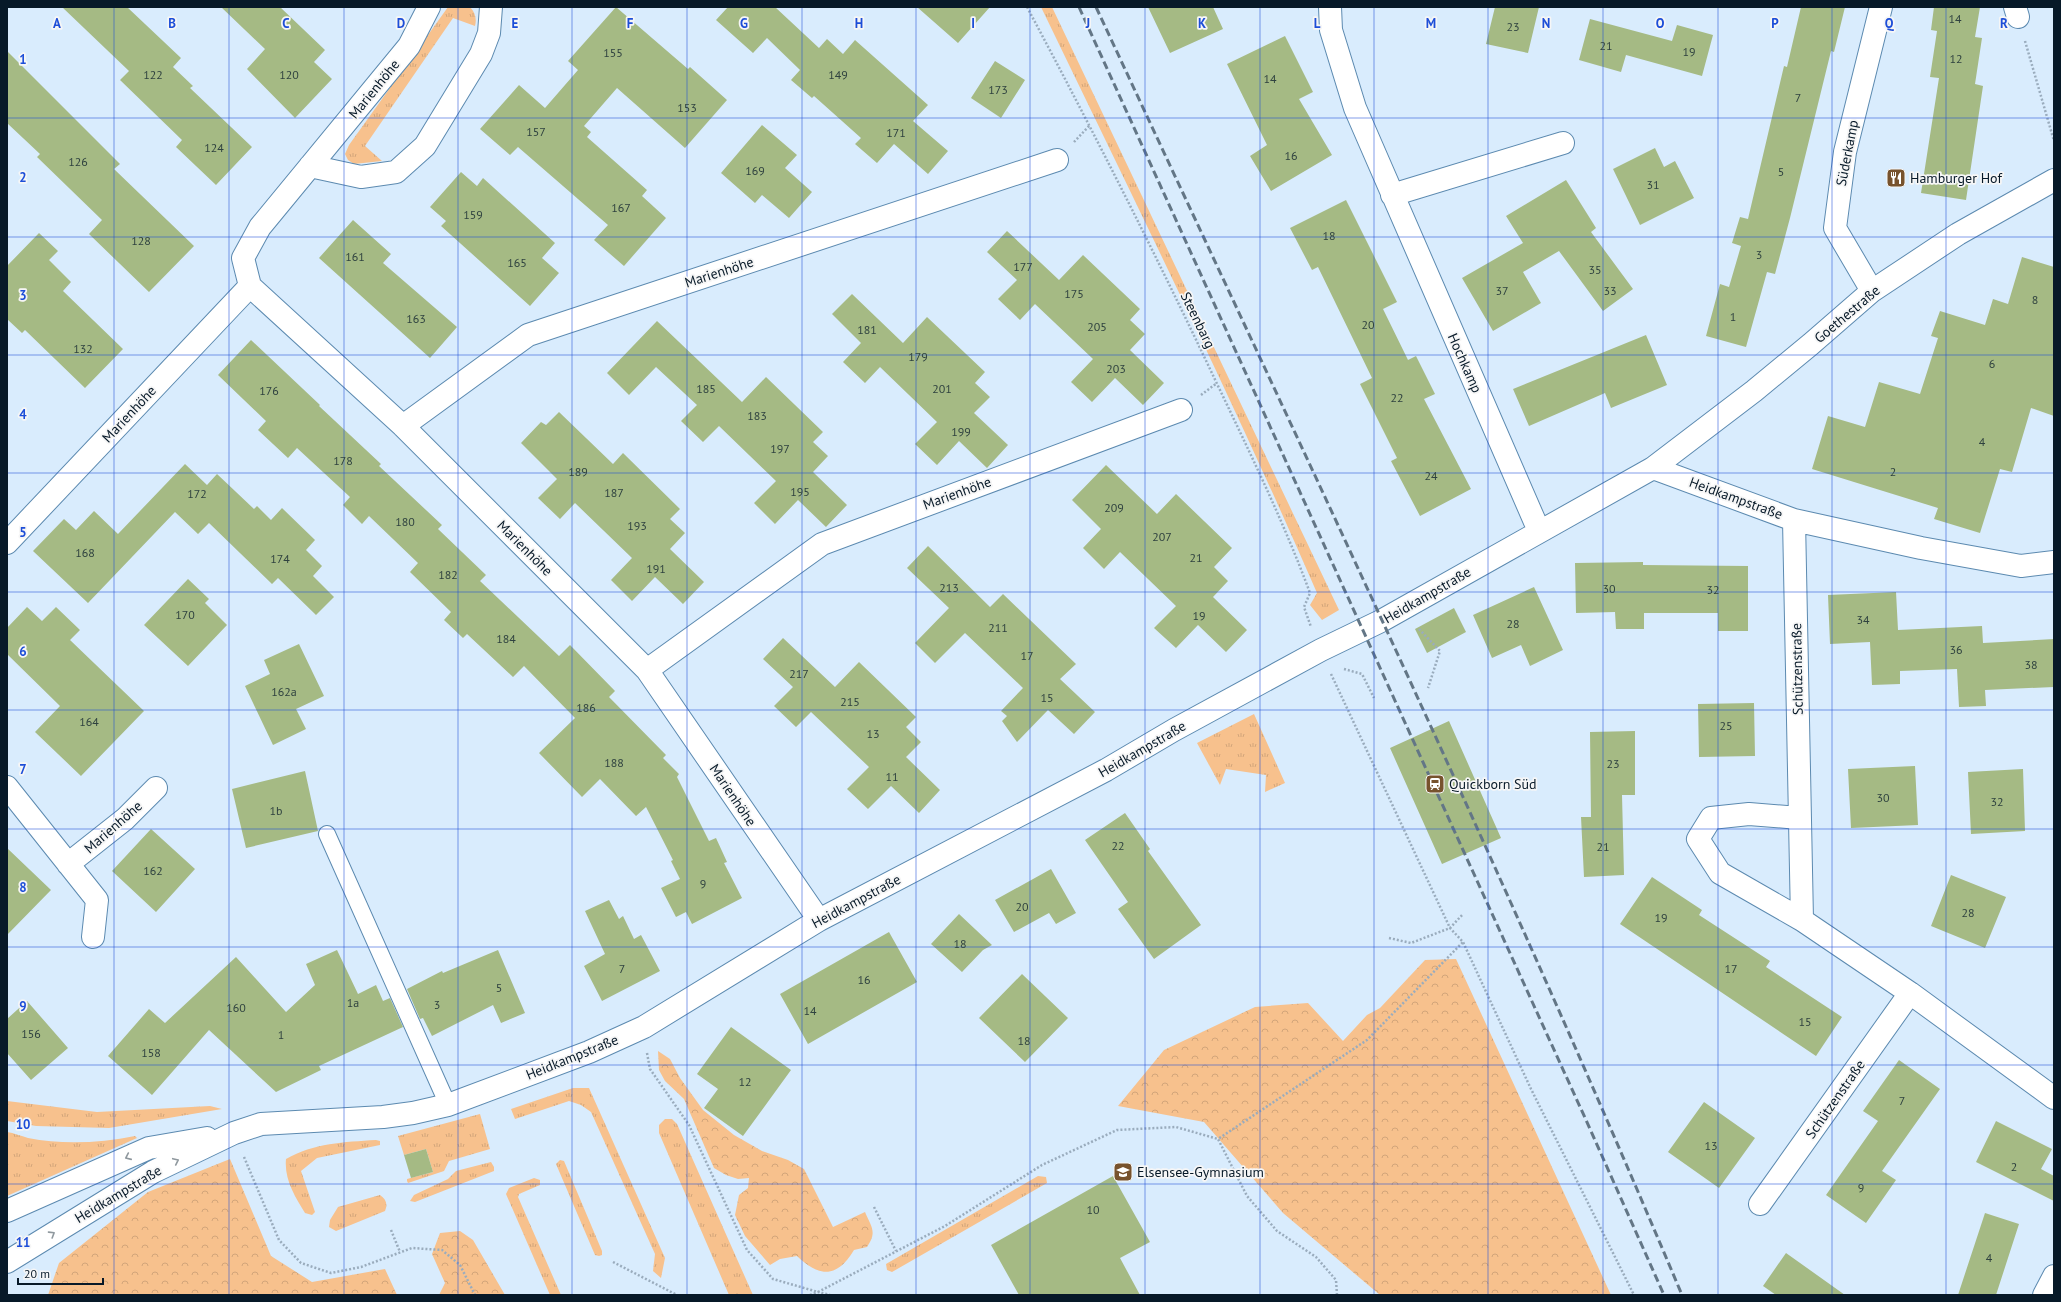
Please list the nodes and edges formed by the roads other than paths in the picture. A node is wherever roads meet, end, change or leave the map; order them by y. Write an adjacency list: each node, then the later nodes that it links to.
1 (429, 7): 7 (street, Marienhöhe)
2 (491, 7): 7 (street)
3 (1330, 7): 9 (street, Hochkamp)
4 (1880, 7): 11 (street, Süderkamp)
5 (1563, 143): 9 (street)
6 (1057, 160): 13 (street, Marienhöhe)
7 (310, 166): 10 (street, Marienhöhe)
8 (2054, 180): 11 (street, Goethestraße)
9 (1392, 195): 16 (street, Hochkamp)
10 (250, 286): 13 (street, Marienhöhe); 17 (street, Marienhöhe)
11 (1872, 291): 14 (street, Goethestraße)
12 (1181, 410): 19 (street, Marienhöhe)
13 (403, 426): 19 (street, Marienhöhe)
14 (1653, 468): 15 (street, Heidkampstraße); 16 (street, Heidkampstraße)
15 (1794, 520): 18 (street, Heidkampstraße); 22 (street, Schützenstraße)
16 (1539, 531): 25 (street, Heidkampstraße)
17 (7, 543)
18 (2054, 562)
19 (647, 670): 25 (street, Marienhöhe)
20 (7, 788): 24 (street)
21 (156, 788): 24 (street, Marienhöhe)
22 (1799, 818): 26 (street, Schützenstraße); 26 (street)
23 (327, 834): 30 (lane)
24 (68, 864): 27 (street)
25 (819, 920): 30 (street, Heidkampstraße)
26 (1802, 920): 28 (street)
27 (93, 937)
28 (1910, 993): 29 (street); 32 (street, Schützenstraße)
29 (2054, 1098)
30 (448, 1105): 31 (street, Heidkampstraße)
31 (234, 1133): 33 (street, Heidkampstraße, one-way to 33); 34 (street, Heidkampstraße, one-way to 31)
32 (1760, 1204)
33 (7, 1211)
34 (7, 1262)
35 (2054, 1276): 36 (street)
36 (2044, 1295)

